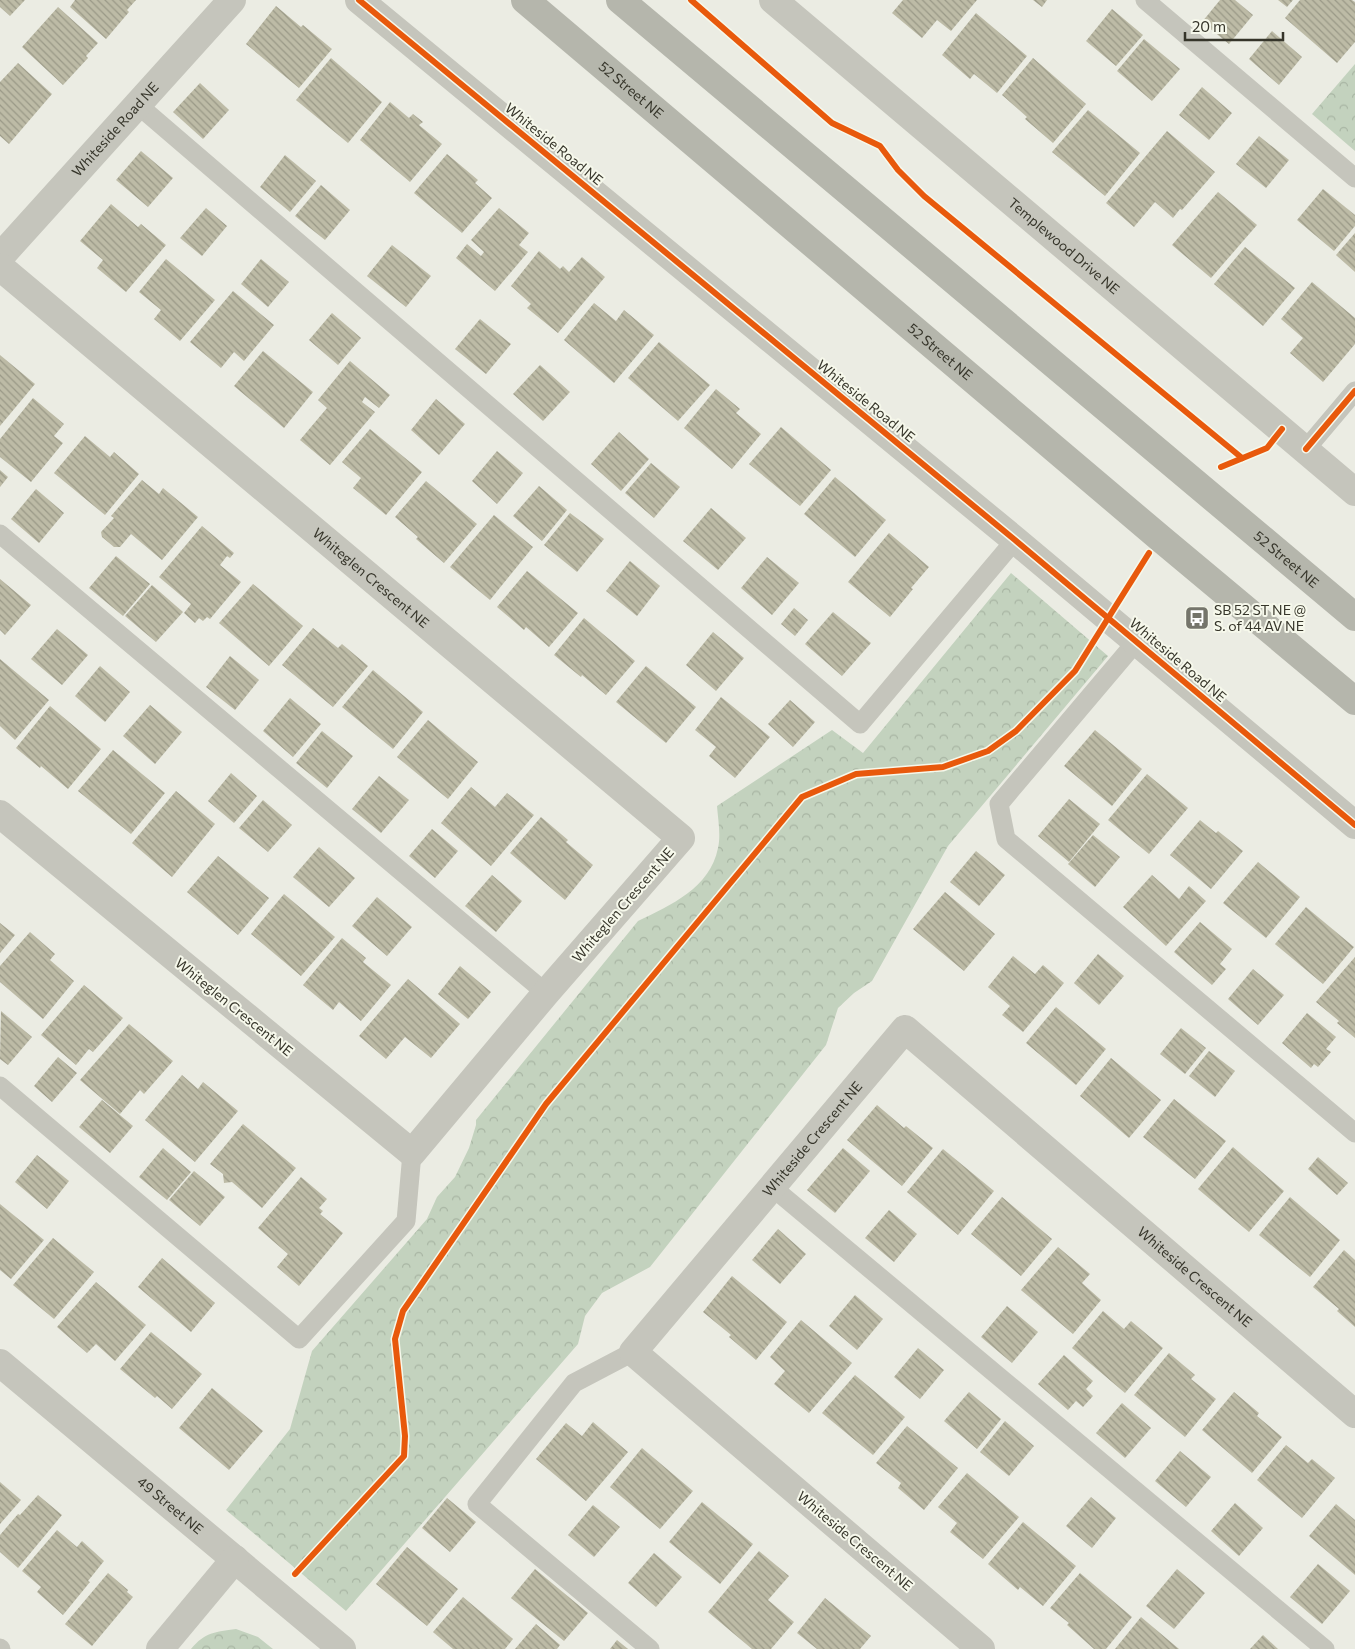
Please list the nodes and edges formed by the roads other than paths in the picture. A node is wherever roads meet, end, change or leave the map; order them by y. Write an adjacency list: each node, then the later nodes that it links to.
1 (232, 0): 7 (street, Whiteside Road NE)
2 (359, 0): 15 (street, Whiteside Road NE)
3 (525, 0): 18 (main road, 52 Street NE)
4 (620, 0): 16 (main road, 52 Street NE)
5 (773, 0): 12 (street, Templewood Drive NE)
6 (1145, 0): 8 (lane)
7 (138, 105): 9 (street, Whiteside Road NE); 15 (lane)
8 (1355, 178)
9 (0, 257)
10 (0, 267): 21 (street, Whiteglen Crescent NE)
11 (1355, 391): 12 (lane)
12 (1306, 449): 13 (street, Templewood Drive NE)
13 (1355, 492)
14 (0, 534): 21 (lane)
15 (1015, 540): 17 (street, Whiteside Road NE)
16 (1355, 617)
17 (1136, 642): 20 (street, Whiteside Road NE); 23 (lane)
18 (1355, 702)
19 (0, 814): 24 (street, Whiteglen Crescent NE)
20 (1355, 825)
21 (546, 993): 24 (street, Whiteglen Crescent NE)
22 (0, 1086): 24 (lane)
23 (1355, 1133)
24 (412, 1153)
25 (772, 1187): 26 (street, Whiteside Crescent NE); 28 (street, Whiteside Crescent NE); 34 (lane)
26 (633, 1352): 32 (lane); 33 (street, Whiteside Crescent NE)
27 (0, 1362): 29 (street, 49 Street NE)
28 (1355, 1414)
29 (234, 1559): 30 (street); 31 (street, 49 Street NE)
30 (160, 1649)
31 (342, 1649)
32 (650, 1649)
33 (982, 1649)
34 (1325, 1649)

